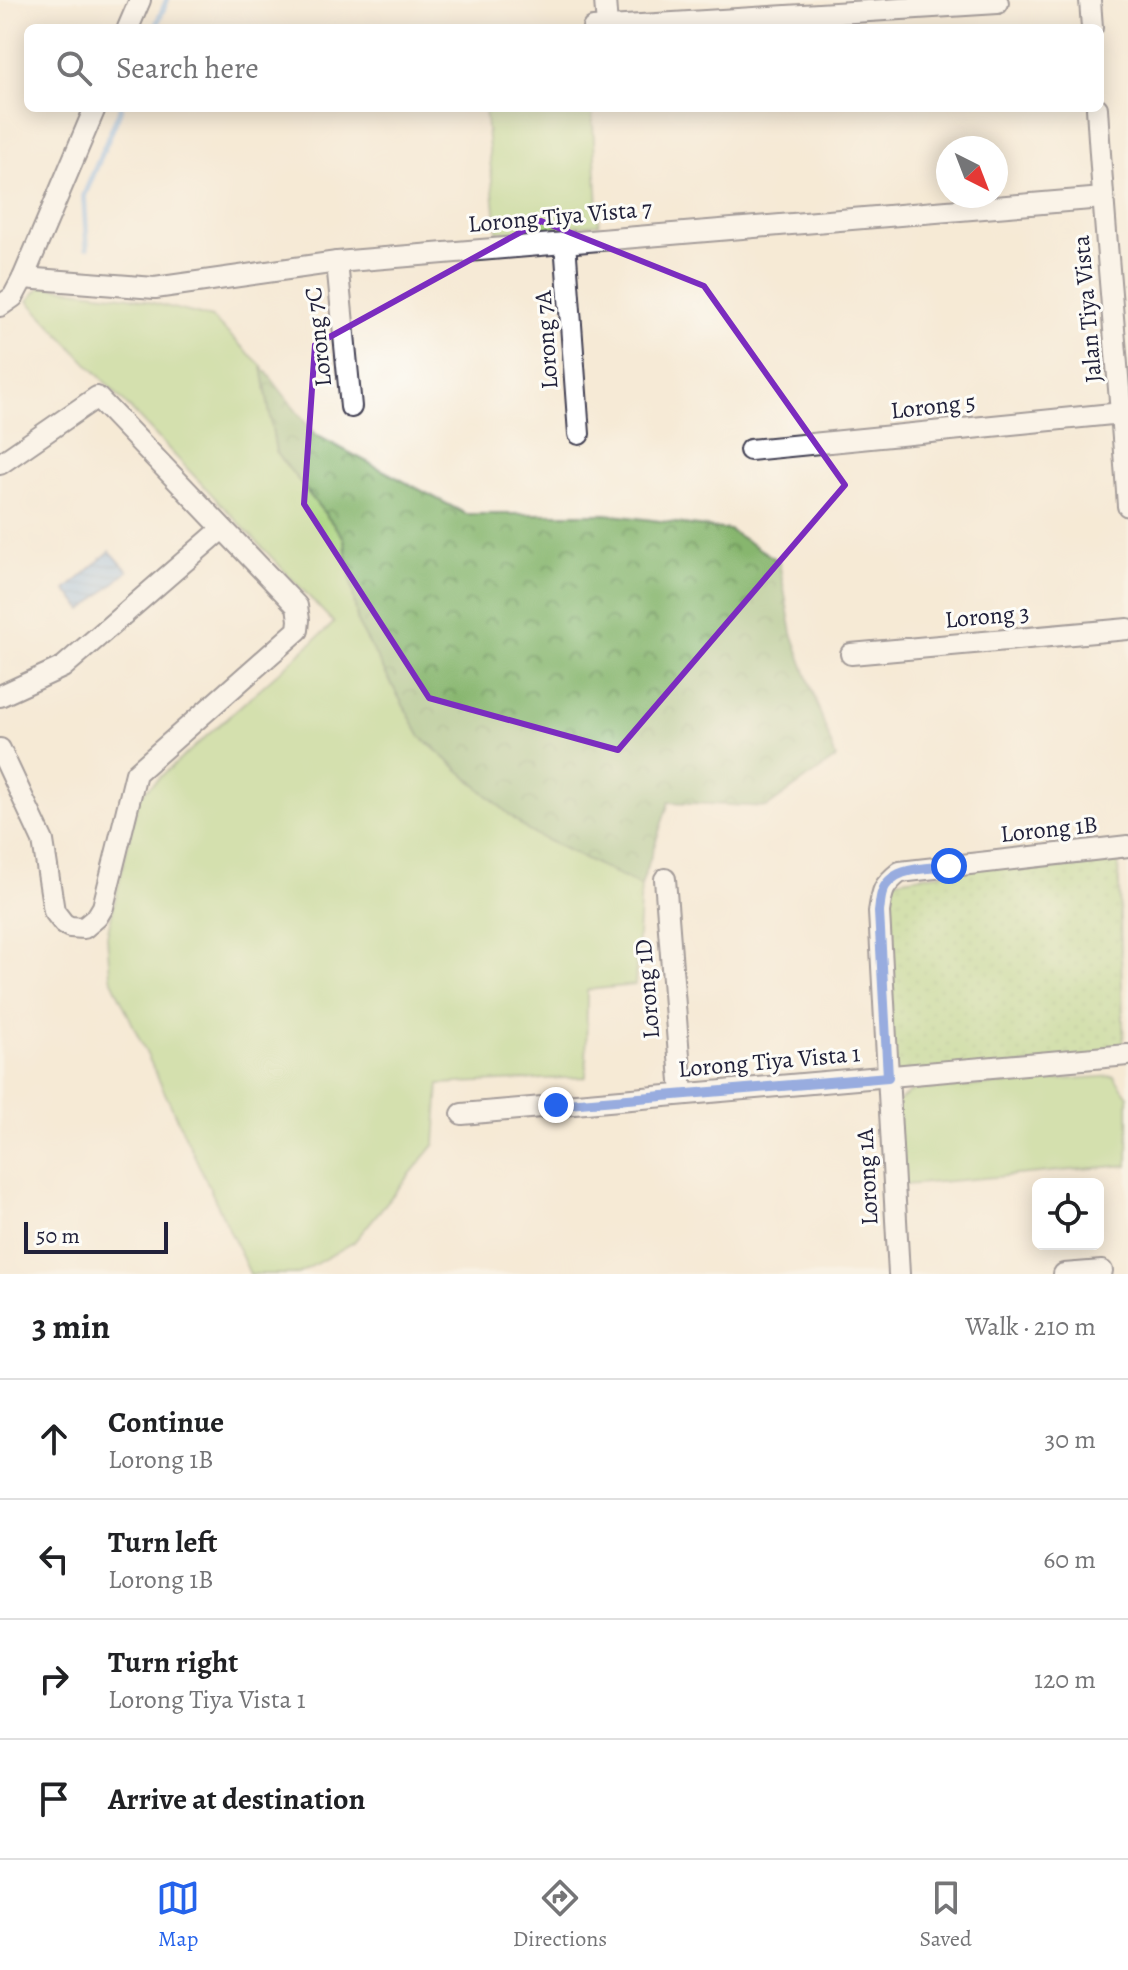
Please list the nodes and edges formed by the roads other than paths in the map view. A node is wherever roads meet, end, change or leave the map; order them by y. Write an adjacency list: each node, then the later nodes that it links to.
1 (140, 0): 5 (street)
2 (605, 0): 6 (street)
3 (1090, 0): 8 (street)
4 (998, 3): 7 (street)
5 (130, 24)
6 (601, 24)
7 (650, 24)
8 (1092, 24)
9 (93, 112): 14 (street)
10 (1097, 112): 11 (street, Jalan Tiya Vista)
11 (1103, 198): 12 (street, Lorong Tiya Vista 7); 17 (street, Jalan Tiya Vista)
12 (565, 242): 13 (street, Lorong Tiya Vista 7); 18 (street, Lorong 7A)
13 (337, 262): 14 (street, Lorong Tiya Vista 7); 16 (street, Lorong 7C)
14 (23, 278): 15 (street)
15 (0, 306)
16 (351, 407)
17 (1122, 413): 19 (street, Lorong 5); 21 (street, Jalan Tiya Vista)
18 (579, 434)
19 (750, 450)
20 (0, 464): 22 (street)
21 (1128, 506)
22 (222, 529): 25 (street); 26 (street)
23 (1128, 629): 24 (street, Lorong 3)
24 (851, 654)
25 (0, 696)
26 (0, 749)
27 (1128, 846): 30 (street, Lorong 1B)
28 (665, 879): 31 (street, Lorong 1D)
29 (1128, 1055): 30 (street, Lorong Tiya Vista 1)
30 (888, 1077): 31 (street, Lorong Tiya Vista 1); 34 (street, Lorong 1A)
31 (682, 1094): 32 (street, Lorong Tiya Vista 1)
32 (462, 1114)
33 (1102, 1271): 35 (street)
34 (899, 1274)
35 (1064, 1274)

